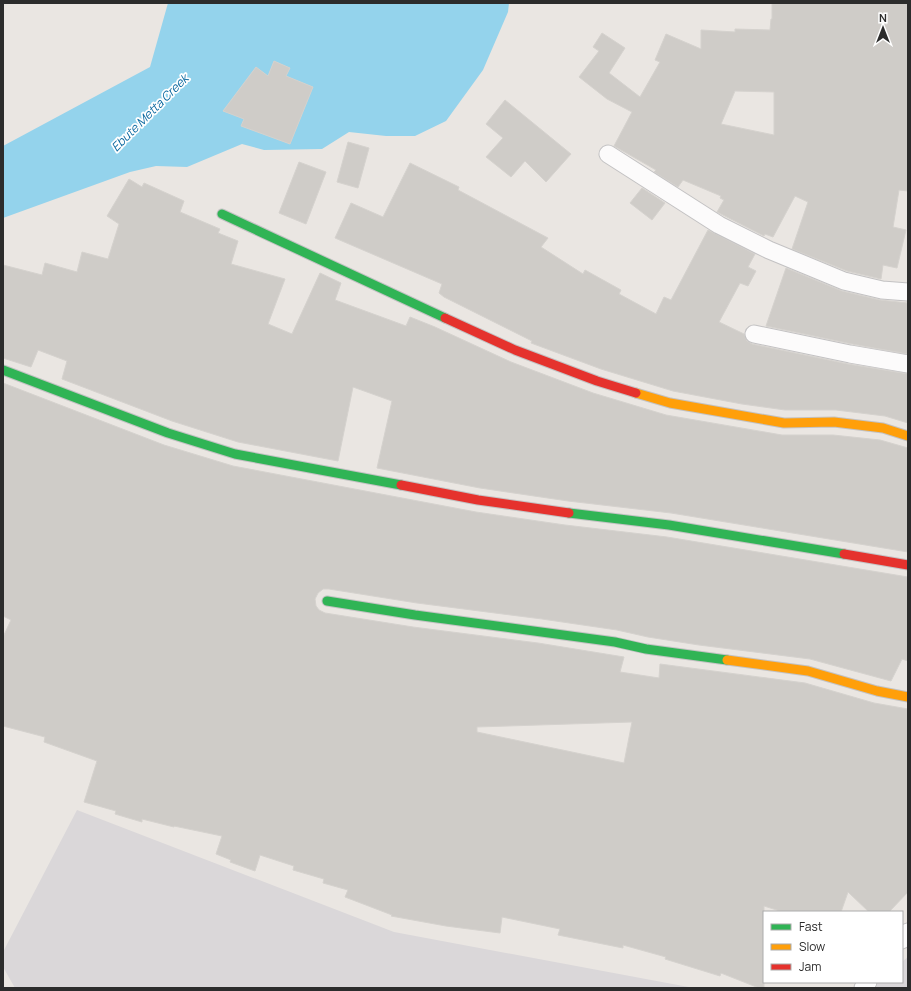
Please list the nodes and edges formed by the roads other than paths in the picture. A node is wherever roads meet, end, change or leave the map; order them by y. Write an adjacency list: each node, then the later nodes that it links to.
1 (608, 154): 3 (street)
2 (222, 214): 7 (street)
3 (908, 292)
4 (754, 334): 5 (street)
5 (908, 364)
6 (3, 370): 8 (street)
7 (908, 436)
8 (908, 565)
9 (327, 601): 10 (street)
10 (908, 697)

